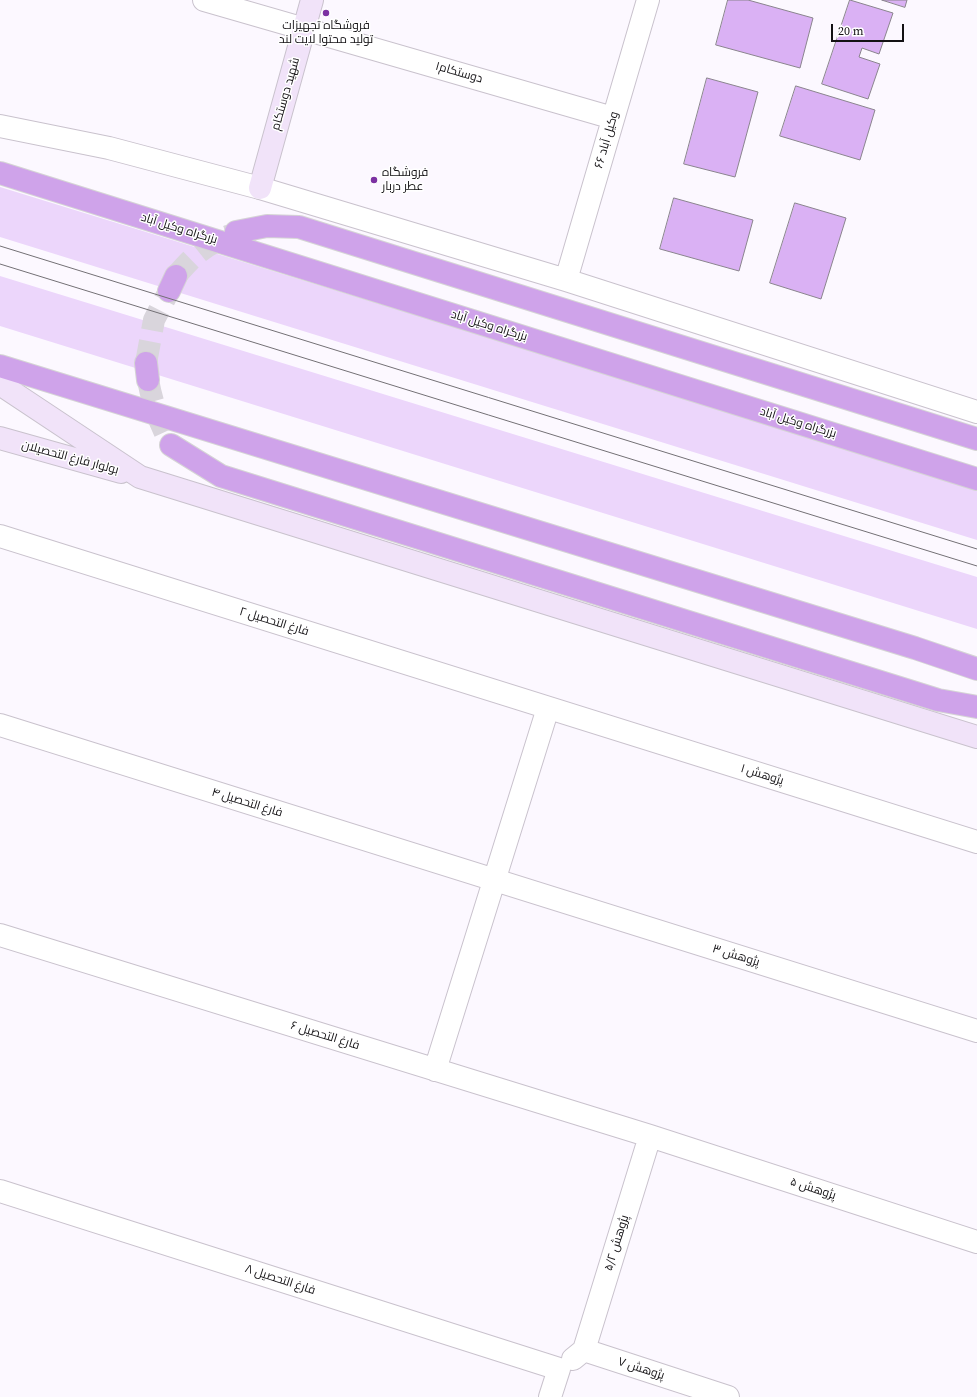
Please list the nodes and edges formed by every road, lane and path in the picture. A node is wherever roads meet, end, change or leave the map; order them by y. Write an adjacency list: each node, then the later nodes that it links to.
1 (204, 0): 4 (street, دوستکام۱)
2 (312, 0): 4 (main road, شهید دوستکام)
3 (648, 0): 5 (street, وکیل آباد ۶۶)
4 (304, 29): 5 (street, دوستکام۱); 8 (main road, شهید دوستکام)
5 (613, 118): 10 (street, وکیل آباد ۶۶)
6 (0, 126): 8 (street)
7 (0, 173): 18 (highway, بزرگراه وکیل آباد)
8 (260, 188): 10 (street)
9 (236, 232): 15 (highway)
10 (566, 280): 13 (street)
11 (0, 366): 20 (highway)
12 (0, 384): 17 (main road)
13 (977, 412)
14 (0, 438): 17 (main road, بولوار فارغ التحصیلان)
15 (977, 439)
16 (171, 445): 21 (highway)
17 (140, 477): 24 (main road)
18 (977, 479)
19 (0, 536): 22 (street, فارغ التحصیل ۲)
20 (977, 669)
21 (977, 707)
22 (548, 708): 25 (street, پژوهش ۱); 26 (street)
23 (0, 726): 26 (street, فارغ التحصیل ۴)
24 (977, 737)
25 (977, 842)
26 (494, 881): 28 (street, پژوهش ۳); 29 (street)
27 (0, 935): 29 (street, فارغ التحصیل ۶)
28 (977, 1031)
29 (435, 1070): 30 (street, فارغ التحصیل ۶)
30 (650, 1136): 32 (street, پژوهش ۵); 33 (street, پژوهش ۵/۲)
31 (0, 1191): 34 (street, فارغ التحصیل ۸)
32 (977, 1242)
33 (584, 1350): 34 (street); 36 (street, پژوهش ۷)
34 (559, 1369): 35 (street)
35 (550, 1397)
36 (728, 1397)

